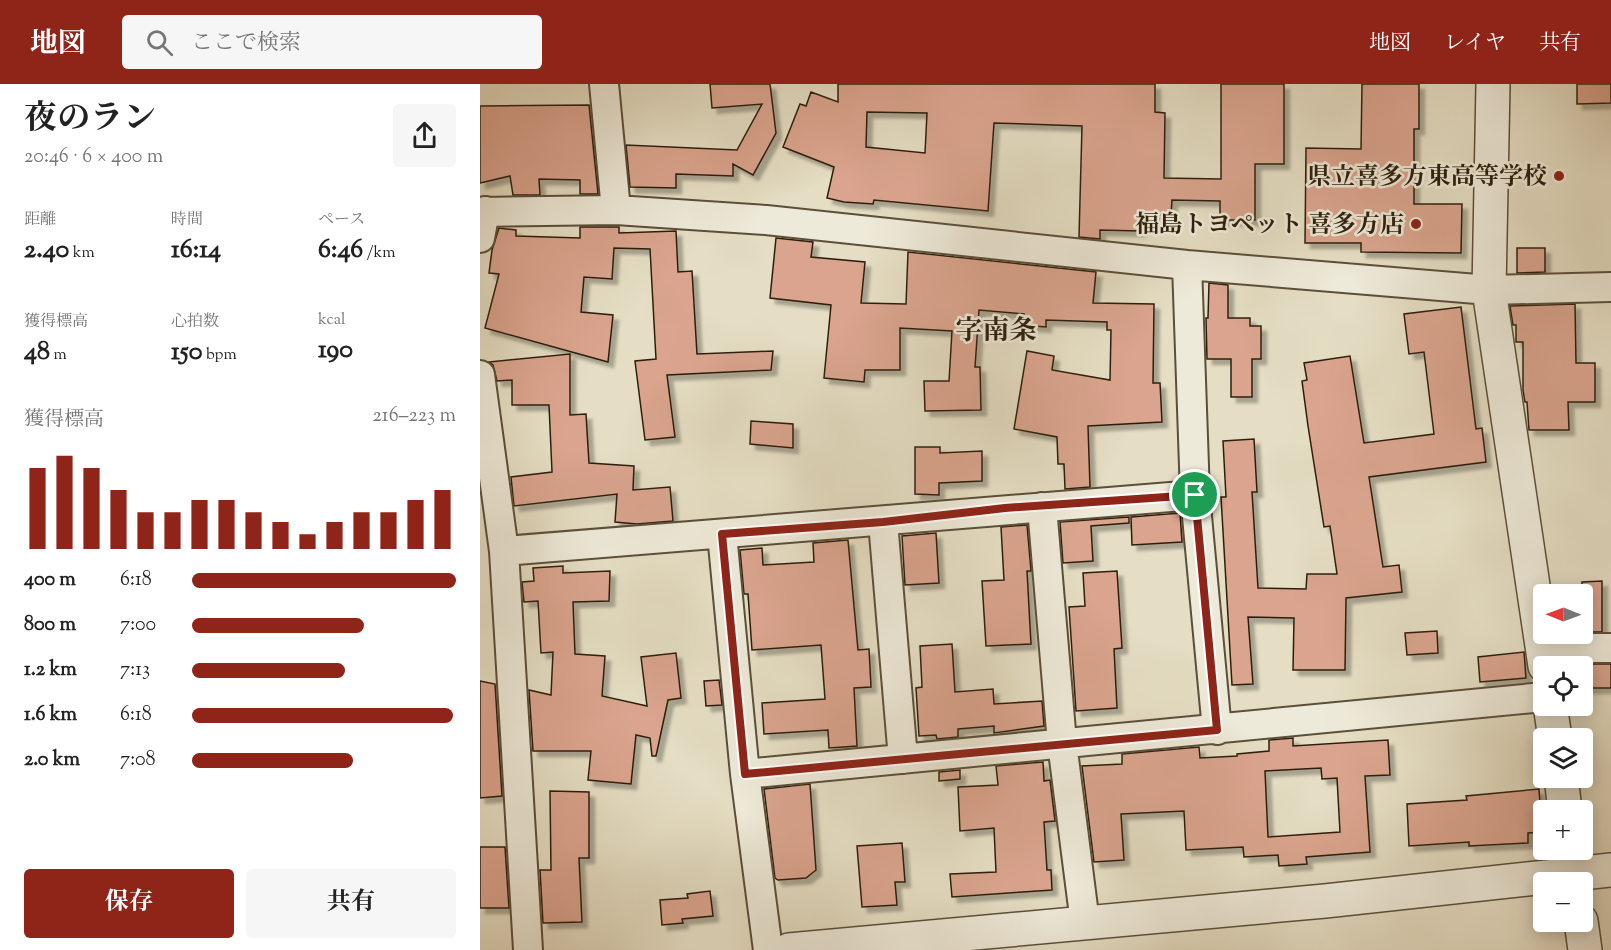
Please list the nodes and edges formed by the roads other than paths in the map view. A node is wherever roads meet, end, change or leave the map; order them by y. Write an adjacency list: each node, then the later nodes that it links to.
1 (604, 84): 3 (street)
2 (1493, 84): 7 (street)
3 (616, 210): 4 (street); 5 (street)
4 (482, 220)
5 (1187, 264): 7 (street); 9 (street)
6 (1611, 287): 7 (street)
7 (1489, 290): 15 (street)
8 (480, 375): 13 (street)
9 (1195, 495): 10 (street); 18 (street)
10 (1042, 507): 11 (street); 19 (street)
11 (883, 522): 12 (street); 20 (street)
12 (722, 534): 13 (street); 21 (street)
13 (504, 551): 26 (street)
14 (1611, 648): 16 (street)
15 (1544, 656)
16 (1551, 656)
17 (1533, 698): 18 (street)
18 (1217, 730): 19 (street)
19 (1062, 743): 20 (street); 24 (street)
20 (903, 759): 21 (street)
21 (745, 774): 27 (street)
22 (1573, 868): 23 (street); 24 (street)
23 (1611, 870)
24 (1085, 923): 28 (street)
25 (1583, 932): 29 (street)
26 (528, 950)
27 (768, 950)
28 (789, 950)
29 (1585, 950)

